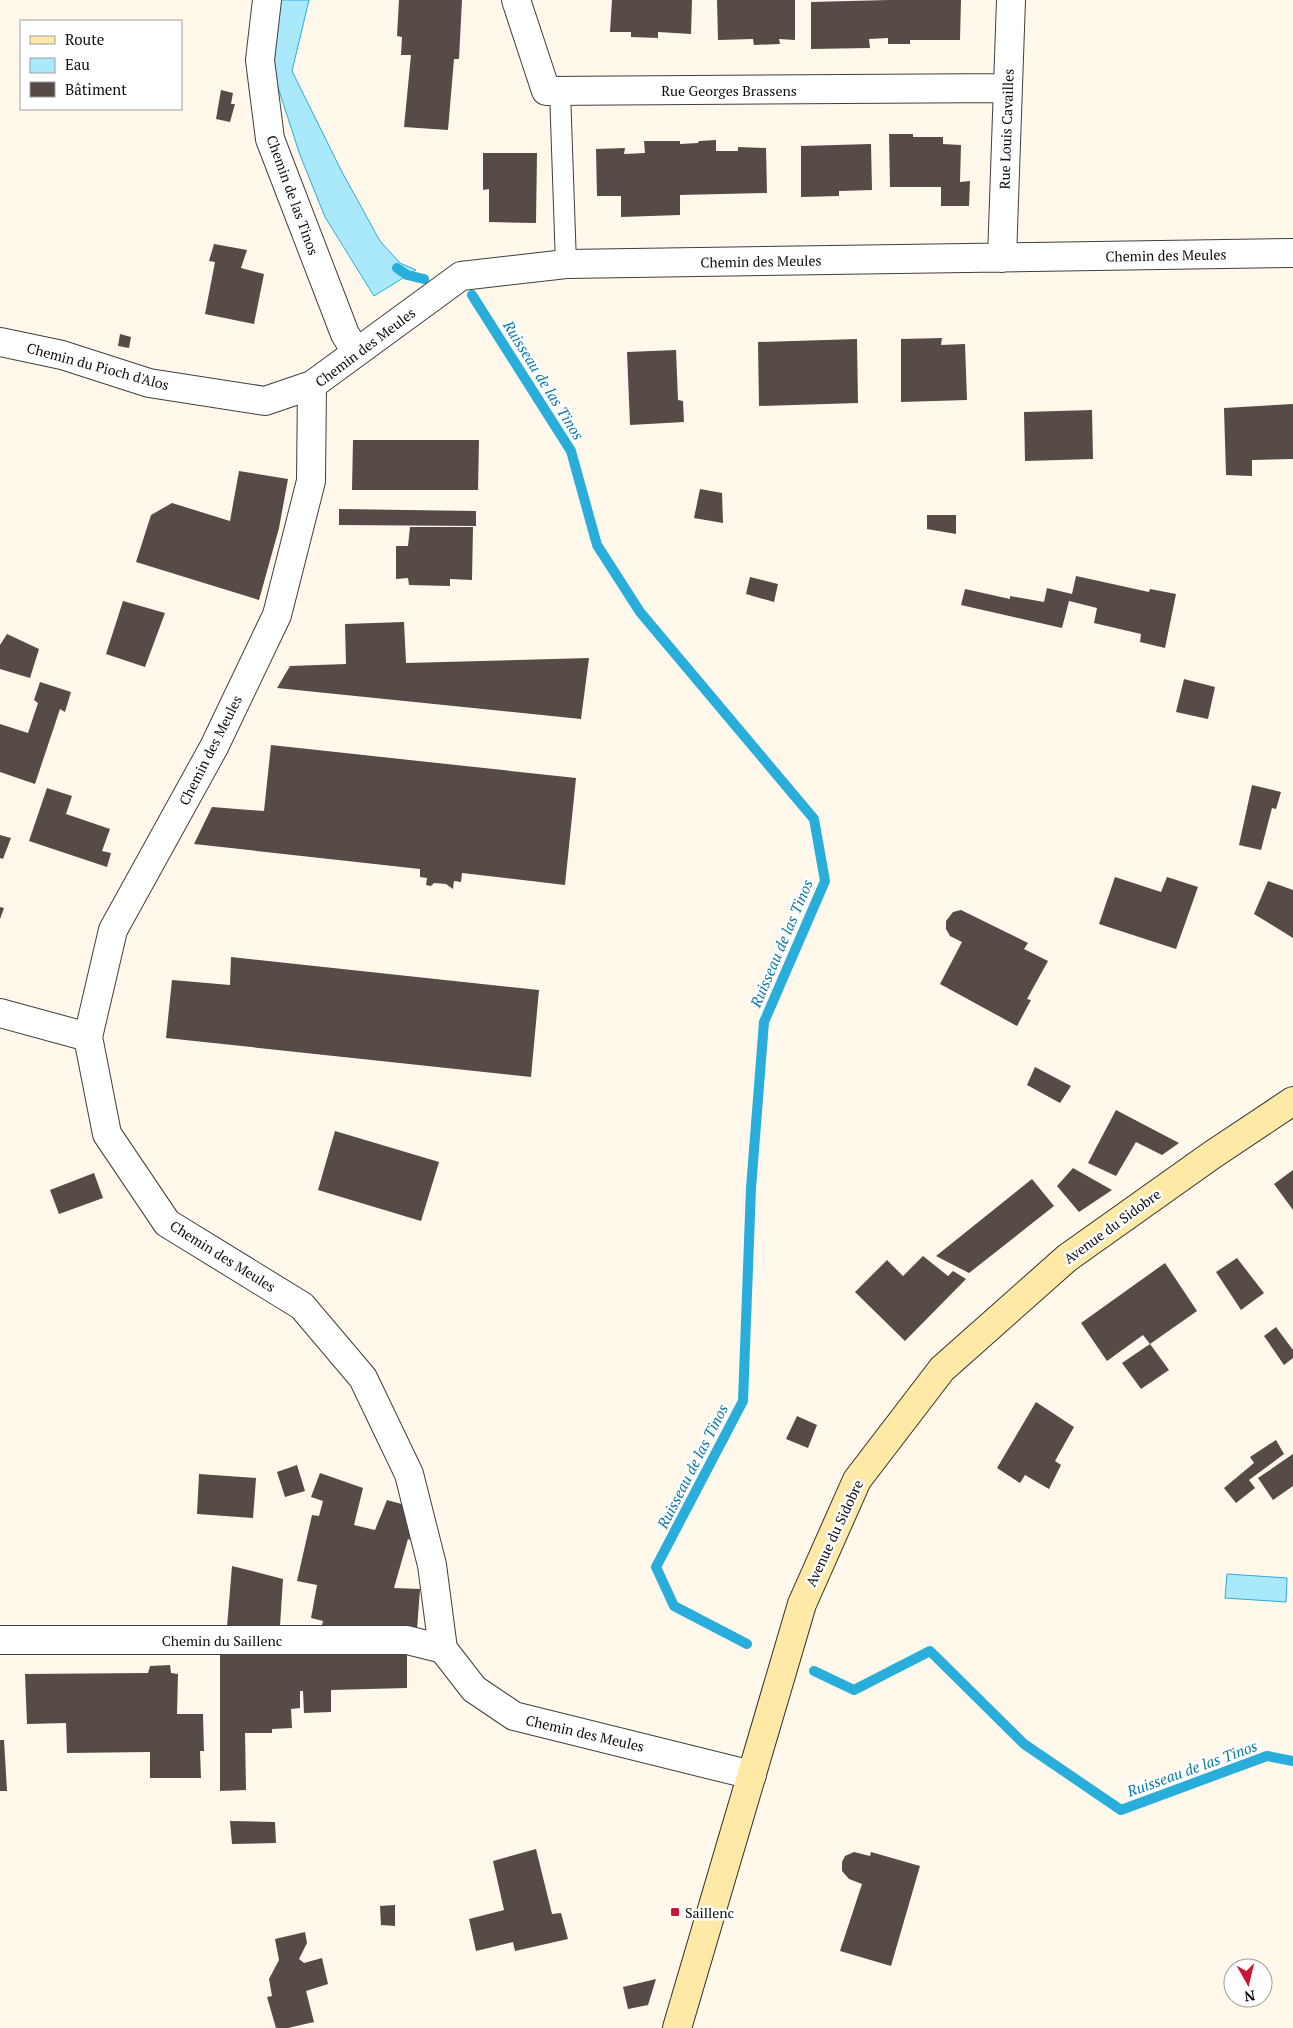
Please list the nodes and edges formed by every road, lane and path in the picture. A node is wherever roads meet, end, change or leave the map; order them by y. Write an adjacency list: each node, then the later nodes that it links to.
1 (267, 0): 10 (street, Chemin de las Tinos)
2 (516, 0): 5 (street)
3 (1010, 0): 4 (street, Rue Louis Cavailles)
4 (1008, 88): 5 (street, Rue Georges Brassens); 7 (street, Rue Louis Cavailles)
5 (560, 91): 8 (lane)
6 (1293, 253): 7 (street, Chemin des Meules)
7 (1002, 258): 8 (street, Chemin des Meules)
8 (566, 264): 10 (street, Chemin des Meules)
9 (0, 342): 11 (street, Chemin du Pioch d'Alos)
10 (356, 352): 11 (street, Chemin des Meules)
11 (312, 384): 13 (street, Chemin des Meules)
12 (0, 1013): 13 (street)
13 (88, 1037): 16 (street, Chemin des Meules)
14 (1293, 1101): 17 (main road, Avenue du Sidobre)
15 (0, 1640): 16 (street, Chemin du Saillenc)
16 (443, 1649): 17 (street, Chemin des Meules)
17 (752, 1774): 18 (main road, Avenue du Sidobre)
18 (677, 2028)

